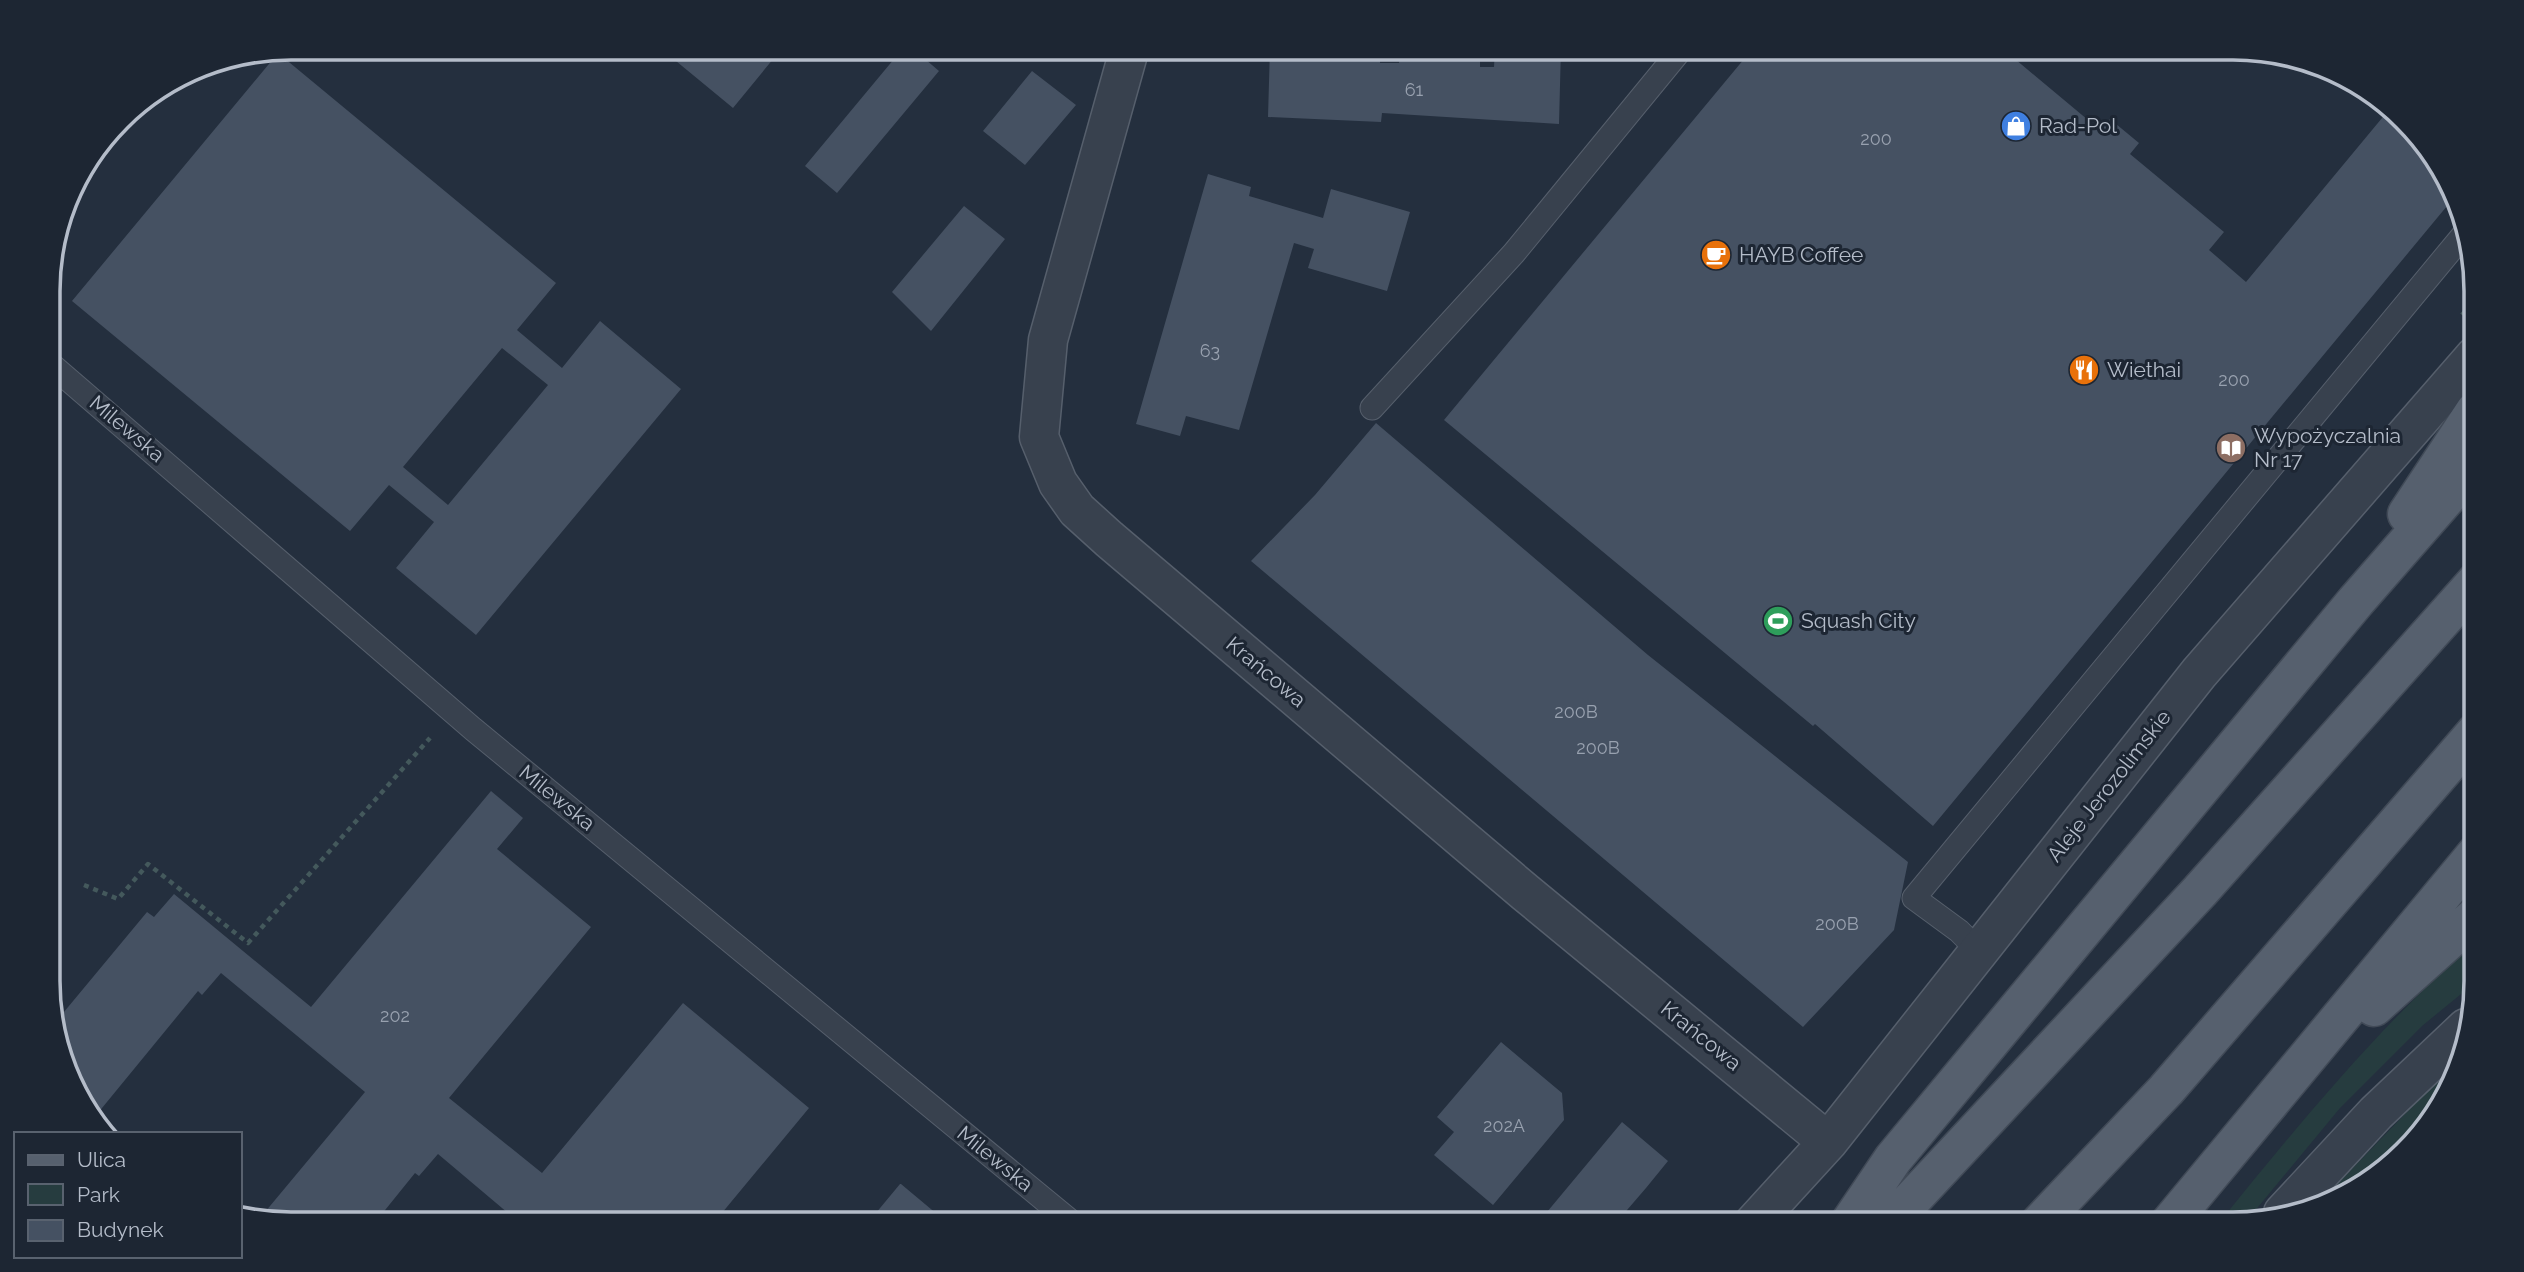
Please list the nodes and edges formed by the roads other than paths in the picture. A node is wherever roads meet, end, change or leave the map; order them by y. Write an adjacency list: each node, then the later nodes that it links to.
1 (1126, 60): 18 (street, Krańcowa)
2 (1672, 60): 6 (lane)
3 (2459, 241): 14 (lane)
4 (2464, 369): 14 (street, Aleje Jerozolimskie)
5 (60, 372): 20 (lane, Milewska)
6 (1372, 408)
7 (2464, 427): 10 (main road)
8 (2464, 478): 10 (main road)
9 (2464, 595): 23 (main road)
10 (2356, 601): 22 (main road)
11 (2464, 746): 17 (main road)
12 (2464, 869): 16 (main road)
13 (2464, 926): 16 (main road)
14 (1979, 951): 18 (street, Aleje Jerozolimskie)
15 (2458, 1036): 19 (street)
16 (2295, 1073): 26 (main road)
17 (2166, 1090): 24 (main road); 25 (main road)
18 (1828, 1142): 21 (street, Aleje Jerozolimskie)
19 (2291, 1205)
20 (1060, 1212)
21 (1764, 1212)
22 (1857, 1212)
23 (1900, 1212)
24 (2050, 1212)
25 (2073, 1212)
26 (2179, 1212)

